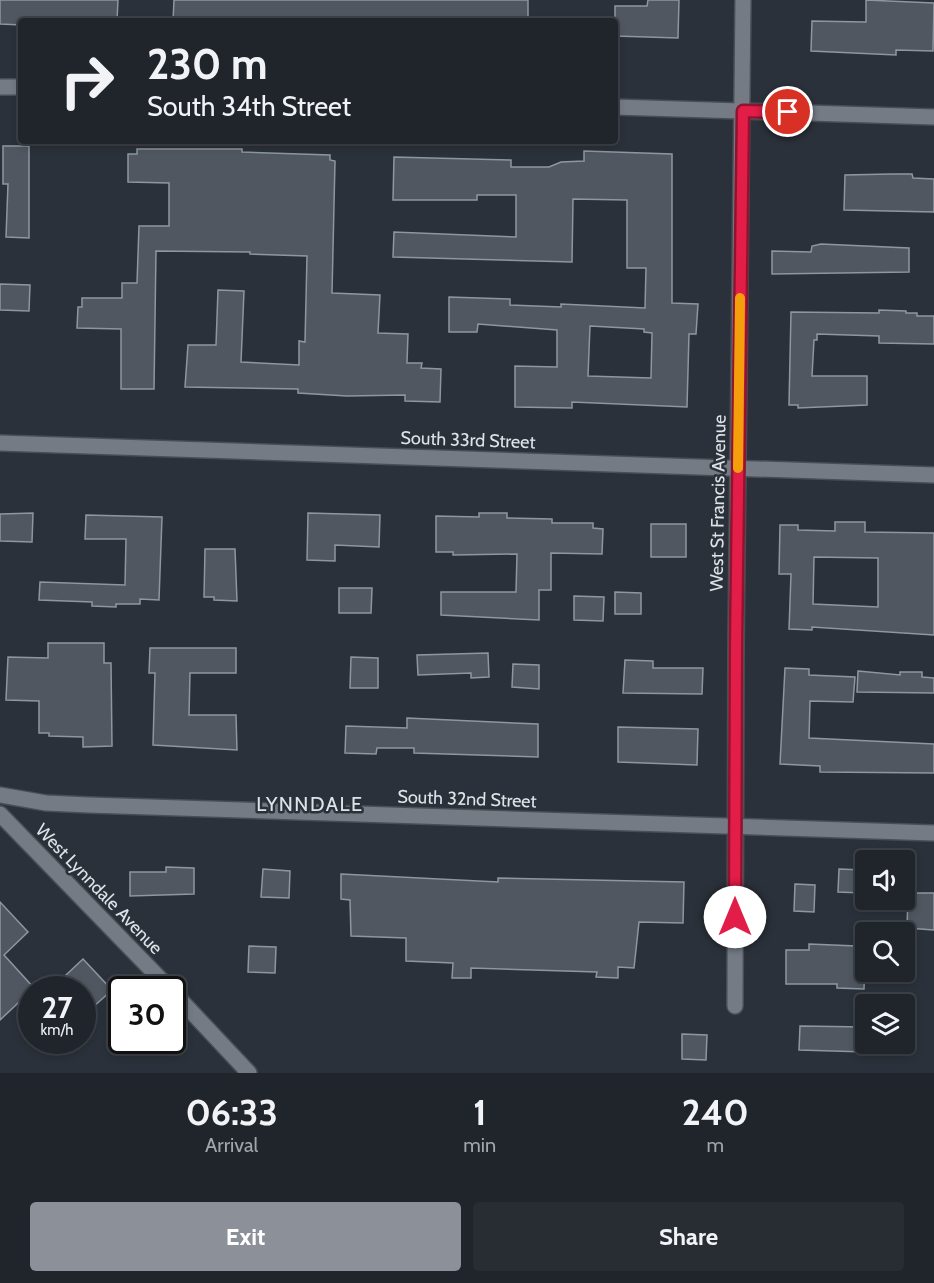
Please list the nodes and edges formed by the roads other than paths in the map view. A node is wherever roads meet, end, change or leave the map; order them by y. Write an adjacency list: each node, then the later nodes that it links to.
1 (743, 0): 5 (street, West St Francis Avenue)
2 (0, 87): 3 (street)
3 (18, 87)
4 (618, 107): 5 (street)
5 (743, 111): 6 (street); 8 (street, West St Francis Avenue)
6 (934, 117)
7 (0, 443): 8 (street, South 33rd Street)
8 (738, 468): 9 (street, South 33rd Street); 12 (street, West St Francis Avenue)
9 (934, 475)
10 (0, 795): 12 (street, South 32nd Street)
11 (0, 814): 14 (street, West Lynndale Avenue)
12 (735, 827): 13 (street, South 32nd Street); 16 (street, West St Francis Avenue)
13 (934, 833)
14 (157, 976)
15 (186, 1006): 17 (street, West Lynndale Avenue)
16 (735, 1006)
17 (249, 1073)

